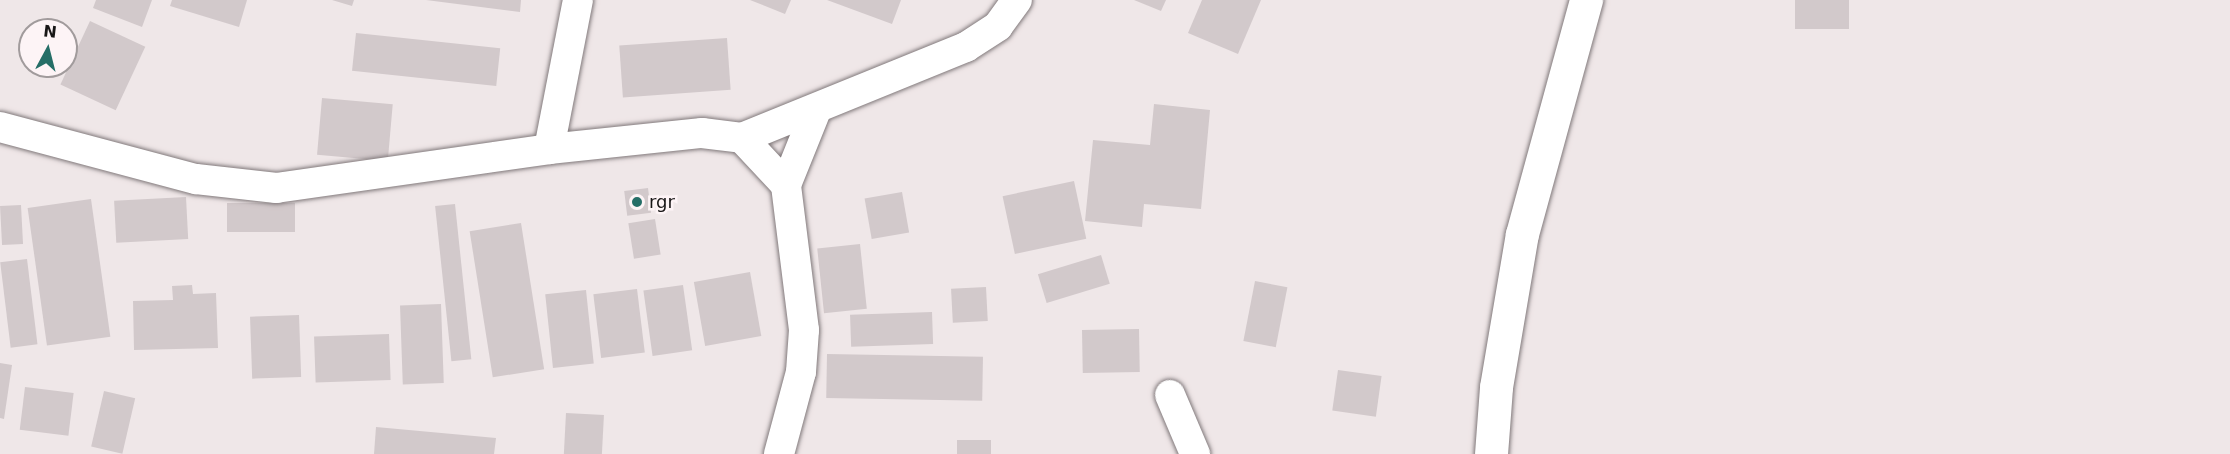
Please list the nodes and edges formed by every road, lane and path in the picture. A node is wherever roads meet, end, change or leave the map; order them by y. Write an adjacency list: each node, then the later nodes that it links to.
1 (578, 0): 7 (street)
2 (1017, 0): 4 (street)
3 (1586, 0): 12 (street)
4 (815, 113): 6 (street); 8 (street)
5 (0, 127): 7 (street)
6 (742, 138): 7 (street); 8 (street)
7 (549, 149)
8 (786, 185): 10 (street)
9 (1170, 395): 11 (street)
10 (779, 454)
11 (1195, 454)
12 (1491, 454)

